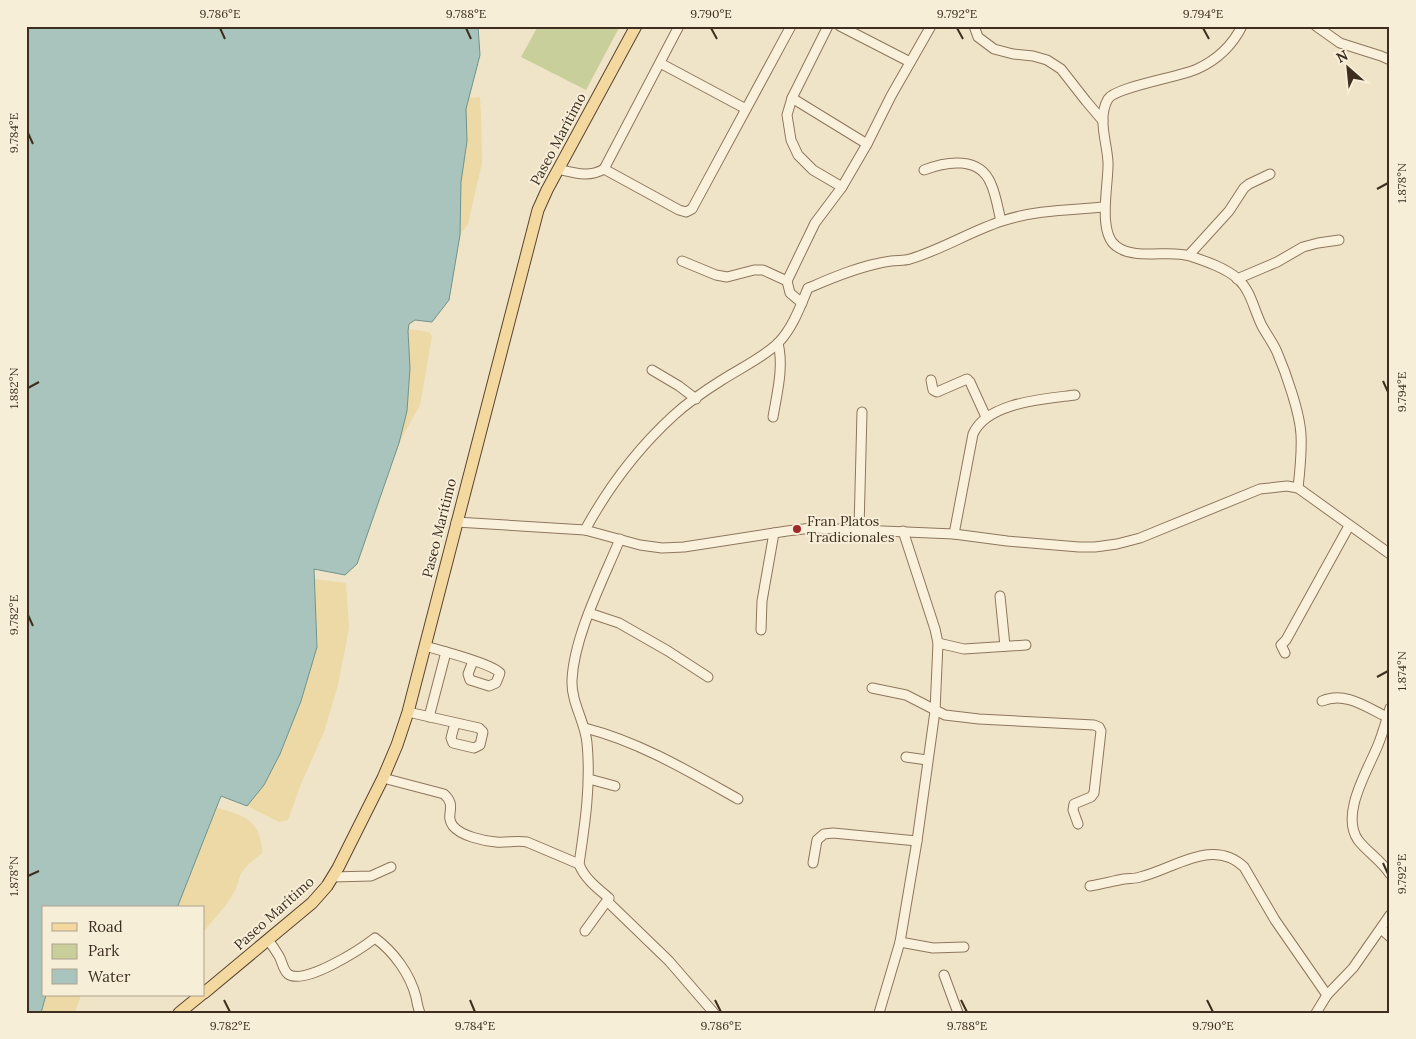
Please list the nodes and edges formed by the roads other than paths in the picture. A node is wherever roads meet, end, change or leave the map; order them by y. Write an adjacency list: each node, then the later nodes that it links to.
1 (636, 26): 17 (main road, Paseo Marítimo)
2 (679, 26): 12 (street)
3 (791, 26): 14 (street)
4 (828, 26): 13 (street)
5 (840, 26): 11 (street)
6 (932, 26): 11 (street)
7 (974, 26): 15 (street)
8 (1242, 26): 15 (street)
9 (1316, 26): 10 (street)
10 (1390, 60)
11 (910, 62): 16 (street)
12 (660, 63): 14 (street); 18 (street)
13 (792, 98): 16 (street); 21 (street)
14 (746, 109): 18 (street)
15 (1103, 121): 22 (street)
16 (868, 144): 21 (street)
17 (558, 169): 18 (street); 39 (main road, Paseo Marítimo)
18 (604, 169)
19 (924, 170): 23 (street)
20 (1270, 174): 25 (street)
21 (842, 187): 28 (street)
22 (1104, 207): 23 (street); 25 (street)
23 (1001, 221): 29 (street)
24 (1339, 240): 27 (street)
25 (1188, 255): 27 (street)
26 (682, 261): 28 (street)
27 (1237, 278): 38 (street)
28 (787, 281): 29 (street)
29 (802, 303): 30 (street)
30 (778, 343): 34 (street); 36 (street)
31 (652, 370): 34 (street)
32 (931, 380): 37 (street)
33 (1075, 395): 37 (street)
34 (696, 399): 42 (street)
35 (862, 412): 41 (street)
36 (773, 417)
37 (986, 417): 45 (street)
38 (1298, 488): 40 (street); 45 (street)
39 (456, 522): 42 (street); 53 (main road, Paseo Marítimo)
40 (1349, 526): 47 (street); 56 (street)
41 (859, 529): 43 (street); 44 (street)
42 (585, 530): 46 (street)
43 (903, 531): 45 (street); 51 (street)
44 (774, 533): 46 (street); 50 (street)
45 (954, 534)
46 (620, 539): 49 (street)
47 (1390, 554)
48 (1000, 596): 54 (street)
49 (589, 613): 58 (street); 66 (street)
50 (761, 630)
51 (938, 642): 54 (street); 61 (street)
52 (1026, 645): 54 (street)
53 (425, 646): 55 (street); 62 (main road, Paseo Marítimo)
54 (1005, 646)
55 (446, 652): 57 (street); 64 (street)
56 (1285, 653)
57 (473, 661)
58 (708, 677)
59 (872, 688): 61 (street)
60 (1322, 701): 63 (street)
61 (935, 711): 68 (street); 73 (street)
62 (408, 712): 64 (street); 69 (main road, Paseo Marítimo)
63 (1389, 712): 78 (street)
64 (429, 717): 65 (street)
65 (455, 723)
66 (585, 728): 70 (street); 72 (street)
67 (906, 757): 68 (street)
68 (927, 760): 74 (street)
69 (383, 778): 76 (street); 79 (main road, Paseo Marítimo)
70 (589, 779): 71 (street); 76 (street)
71 (615, 786)
72 (738, 799)
73 (1078, 824)
74 (917, 841): 75 (street); 87 (street)
75 (813, 863)
76 (579, 864): 81 (street)
77 (391, 867): 79 (street)
78 (1390, 874)
79 (332, 877): 86 (main road, Paseo Marítimo)
80 (1090, 886): 91 (street)
81 (608, 902): 84 (street); 95 (street)
82 (1390, 915): 83 (street)
83 (1381, 929): 85 (street); 91 (street)
84 (585, 930)
85 (1390, 937)
86 (268, 940): 90 (main road, Paseo Marítimo); 94 (street)
87 (900, 942): 88 (street); 96 (street)
88 (964, 947)
89 (944, 975): 97 (street)
90 (205, 992)
91 (1327, 995): 98 (street)
92 (200, 996): 93 (main road)
93 (179, 1013)
94 (420, 1013)
95 (714, 1013)
96 (879, 1013)
97 (958, 1013)
98 (1316, 1013)

